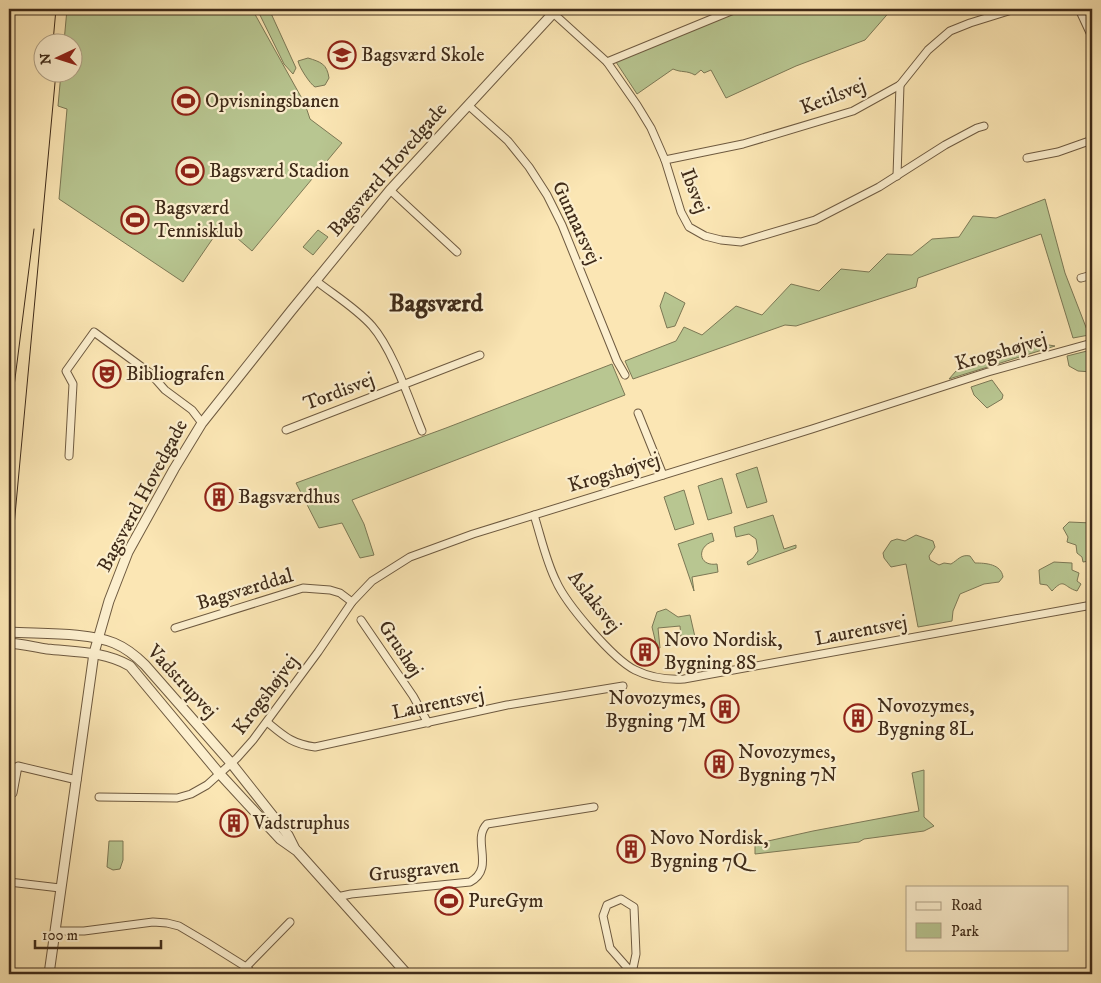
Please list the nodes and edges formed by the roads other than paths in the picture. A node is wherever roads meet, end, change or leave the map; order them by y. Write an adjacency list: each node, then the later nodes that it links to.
1 (736, 9): 6 (street)
2 (1015, 9): 7 (street, Ketilsvej)
3 (1079, 9): 5 (street)
4 (555, 11): 6 (street, Ibsvej); 8 (street, Bagsværd Hovedgade)
5 (1092, 37)
6 (607, 62): 12 (street, Ibsvej)
7 (900, 85): 12 (street, Ketilsvej); 13 (street)
8 (468, 105): 14 (street, Bagsværd Hovedgade); 21 (street, Gunnarsvej)
9 (984, 126): 13 (street, Ibsvej)
10 (1092, 140): 11 (street)
11 (1027, 158)
12 (665, 160): 13 (street, Ibsvej)
13 (897, 176)
14 (390, 190): 15 (street); 18 (street, Bagsværd Hovedgade)
15 (457, 252)
16 (1092, 275): 17 (street)
17 (1081, 278)
18 (315, 280): 22 (street, Tordisvej); 24 (street, Bagsværd Hovedgade)
19 (1092, 343): 28 (street, Krogshøjvej)
20 (480, 355): 22 (street, Tordisvej)
21 (625, 375)
22 (403, 385): 25 (street, Tordisvej); 26 (street, Tordisvej)
23 (638, 413): 28 (street)
24 (202, 423): 27 (street); 35 (street, Bagsværd Hovedgade)
25 (286, 430)
26 (422, 431)
27 (69, 456)
28 (663, 475): 29 (street, Krogshøjvej)
29 (534, 515): 30 (street, Krogshøjvej); 38 (street, Aslaksvej)
30 (352, 602): 33 (street, Bagsværddal); 40 (street, Krogshøjvej)
31 (1092, 605): 38 (street, Laurentsvej)
32 (361, 620): 41 (street, Grushøj)
33 (175, 628)
34 (9, 632): 35 (street, Vadstrupvej)
35 (97, 638): 37 (street, Bagsværd Hovedgade); 42 (street, Vadstrupvej)
36 (9, 643): 37 (street, Vadstrupvej)
37 (94, 653): 43 (street, Vadstrupvej); 44 (street, Bagsværd Hovedgade)
38 (635, 670)
39 (623, 686): 41 (street, Laurentsvej)
40 (267, 722): 41 (street, Laurentsvej); 42 (street, Krogshøjvej)
41 (428, 722)
42 (231, 763): 43 (street); 48 (street, Vadstrupvej)
43 (219, 773): 46 (street); 48 (street, Vadstrupvej)
44 (77, 780): 45 (street); 50 (street, Bagsværd Hovedgade)
45 (13, 793)
46 (99, 797)
47 (594, 806): 51 (street, Grusgraven)
48 (296, 852): 51 (street, Vadstrupvej)
49 (9, 882): 50 (street)
50 (60, 888): 53 (street, Bagsværd Hovedgade)
51 (337, 898): 57 (street, Vadstrupvej)
52 (290, 922): 54 (street)
53 (55, 930): 54 (street); 55 (street, Bagsværd Hovedgade)
54 (246, 967): 56 (street)
55 (49, 974)
56 (253, 974)
57 (407, 974)
58 (633, 974): 58 (street)

